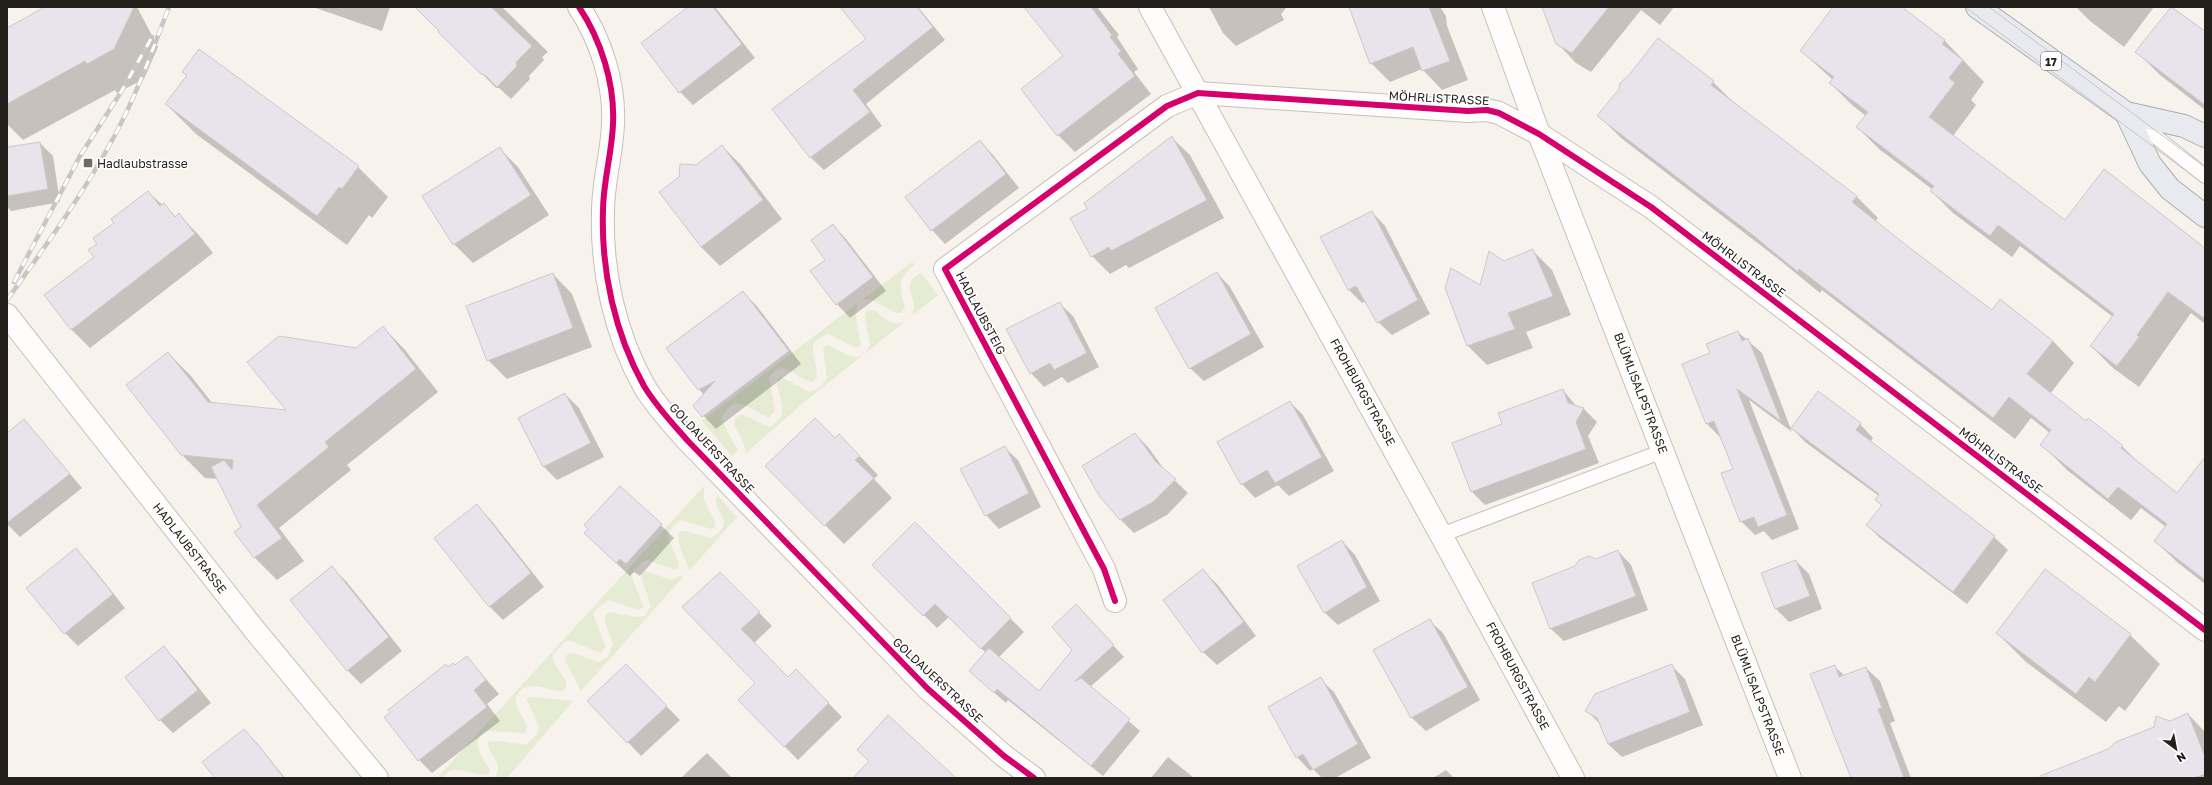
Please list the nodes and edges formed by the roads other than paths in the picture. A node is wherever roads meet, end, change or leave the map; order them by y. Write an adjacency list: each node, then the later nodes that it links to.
1 (579, 7): 17 (street, GOLDAUERSTRASSE)
2 (1150, 7): 5 (street, FROHBURGSTRASSE)
3 (1493, 7): 7 (street, BLÜMLISALPSTRASSE)
4 (1977, 7): 6 (main road, 17)
5 (1198, 93): 7 (street, MÖHRLISTRASSE); 13 (street, FROHBURGSTRASSE); 14 (street, HADLAUBSTEIG)
6 (2126, 113): 8 (main road, 17); 9 (lane); 10 (main road, 17)
7 (1539, 134): 12 (street, BLÜMLISALPSTRASSE); 15 (street, MÖHRLISTRASSE)
8 (2205, 136)
9 (2205, 176)
10 (2205, 216)
11 (7, 315): 16 (street, HADLAUBSTRASSE)
12 (1663, 451): 13 (lane); 19 (street, BLÜMLISALPSTRASSE)
13 (1441, 535): 18 (street, FROHBURGSTRASSE)
14 (1115, 600)
15 (2205, 630)
16 (377, 778)
17 (1034, 778)
18 (1573, 778)
19 (1790, 778)

